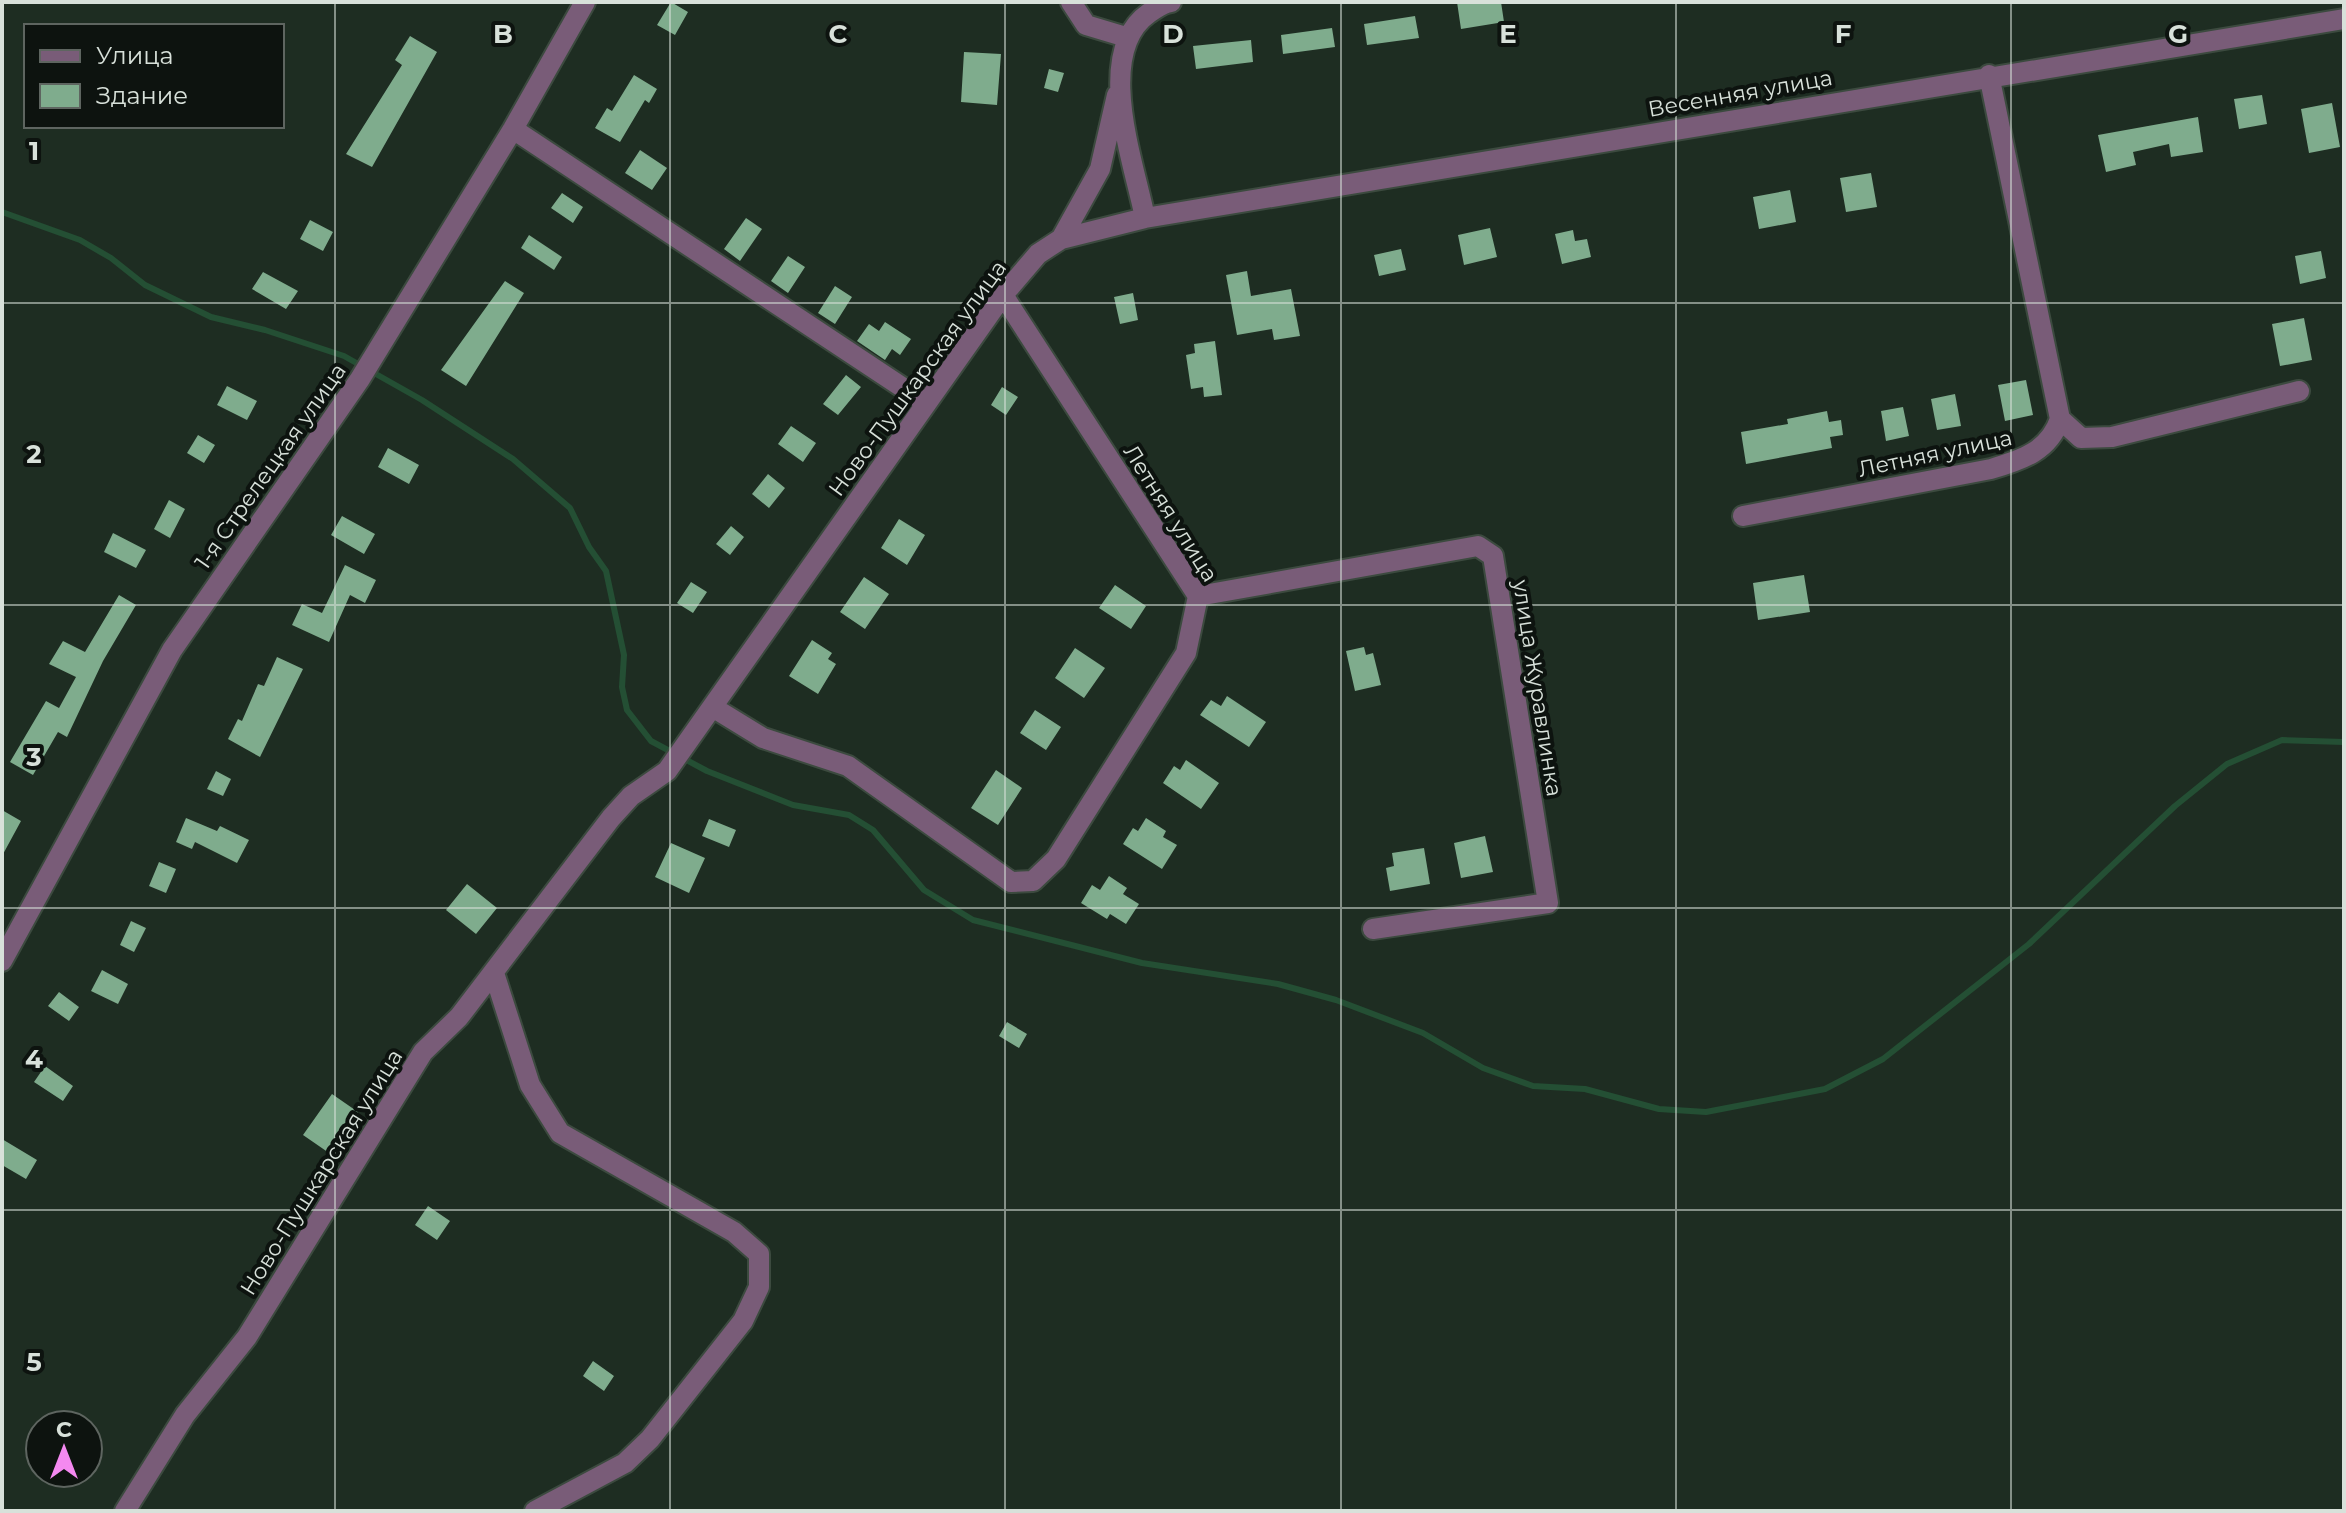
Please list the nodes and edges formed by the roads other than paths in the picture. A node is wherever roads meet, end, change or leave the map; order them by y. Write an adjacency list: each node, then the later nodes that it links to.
1 (585, 2): 8 (street, 1-я Стрелецкая улица)
2 (1071, 2): 5 (street)
3 (1171, 2): 5 (street)
4 (2344, 19): 6 (street, Весенняя улица)
5 (1126, 37): 7 (street)
6 (1989, 75): 9 (street, Весенняя улица); 14 (street)
7 (1118, 88): 9 (street); 10 (street)
8 (513, 129): 13 (street); 19 (street, 1-я Стрелецкая улица)
9 (1145, 218): 10 (street, Ново-Пушкарская улица)
10 (1061, 239): 11 (street, Ново-Пушкарская улица)
11 (1003, 295): 13 (street, Ново-Пушкарская улица); 16 (street, Летняя улица)
12 (2299, 391): 14 (street)
13 (926, 403): 17 (street, Ново-Пушкарская улица)
14 (2060, 419): 15 (street, Летняя улица)
15 (1743, 516)
16 (1198, 596): 17 (street, Летняя улица); 18 (street, улица Журавлинка)
17 (714, 708): 20 (street, Ново-Пушкарская улица)
18 (1373, 929)
19 (2, 961)
20 (494, 973): 21 (street, Ново-Пушкарская улица); 22 (street)
21 (125, 1511)
22 (535, 1511)

